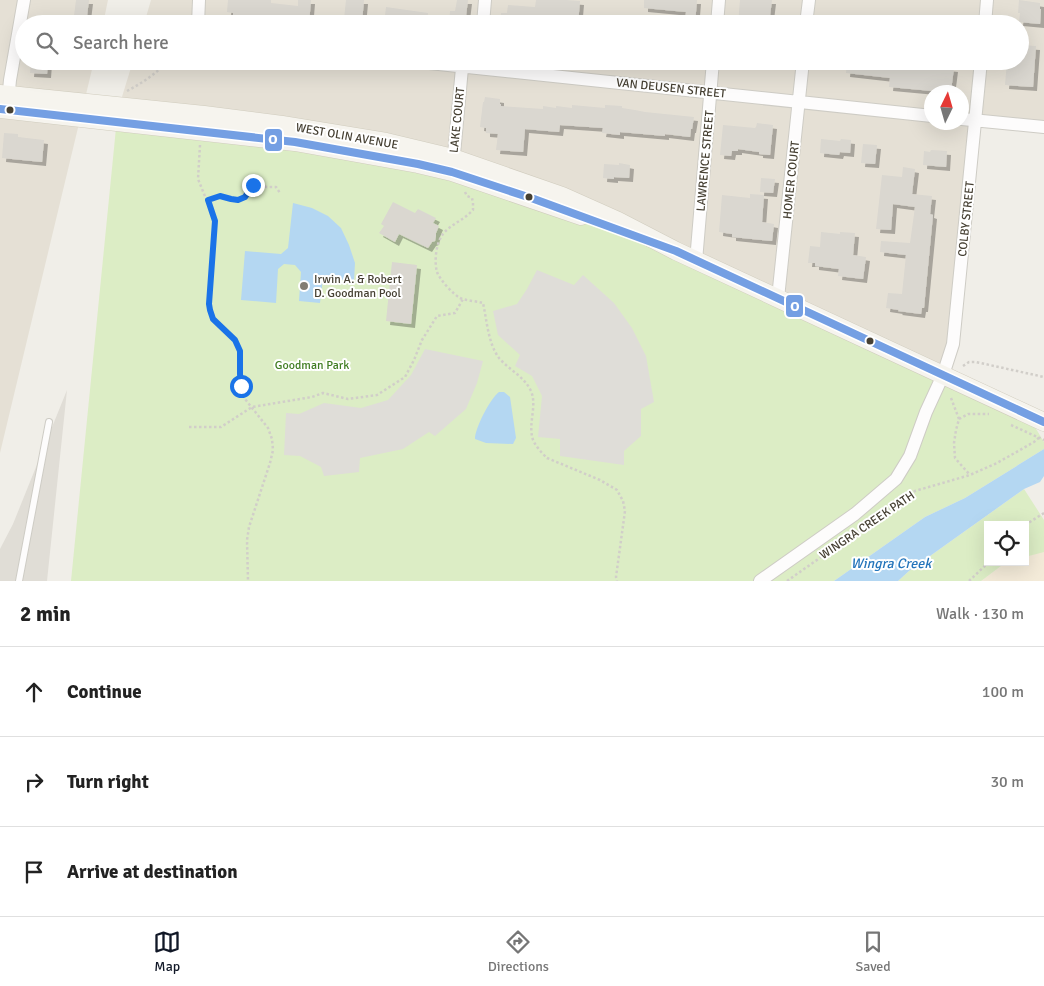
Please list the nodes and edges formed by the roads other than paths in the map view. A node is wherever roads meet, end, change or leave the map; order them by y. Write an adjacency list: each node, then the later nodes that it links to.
1 (24, 0): 7 (street)
2 (199, 0): 8 (street)
3 (485, 0): 9 (street)
4 (719, 0): 10 (street)
5 (808, 0): 11 (street)
6 (987, 0): 12 (street)
7 (21, 15)
8 (198, 15)
9 (484, 15)
10 (718, 15)
11 (807, 15)
12 (986, 15)
13 (15, 46): 20 (street)
14 (462, 70): 26 (street, LAKE COURT)
15 (519, 70): 19 (street, VAN DEUSEN STREET)
16 (712, 70): 19 (street, LAWRENCE STREET)
17 (802, 70): 21 (street, HOMER COURT)
18 (980, 70): 24 (street, COLBY STREET)
19 (710, 93): 21 (street, VAN DEUSEN STREET); 27 (street, LAWRENCE STREET)
20 (4, 102): 26 (street, WEST OLIN AVENUE)
21 (799, 102): 22 (street, VAN DEUSEN STREET); 28 (street, HOMER COURT)
22 (924, 115)
23 (969, 120): 24 (street)
24 (976, 120): 25 (street); 29 (street, COLBY STREET)
25 (1044, 127)
26 (453, 165): 27 (street, WEST OLIN AVENUE)
27 (696, 261): 28 (street, WEST OLIN AVENUE)
28 (778, 298): 29 (street, WEST OLIN AVENUE)
29 (943, 375): 31 (street, WEST OLIN AVENUE); 33 (street, COLBY STREET)
30 (49, 422): 32 (lane)
31 (1044, 422)
32 (19, 581)
33 (760, 581)

